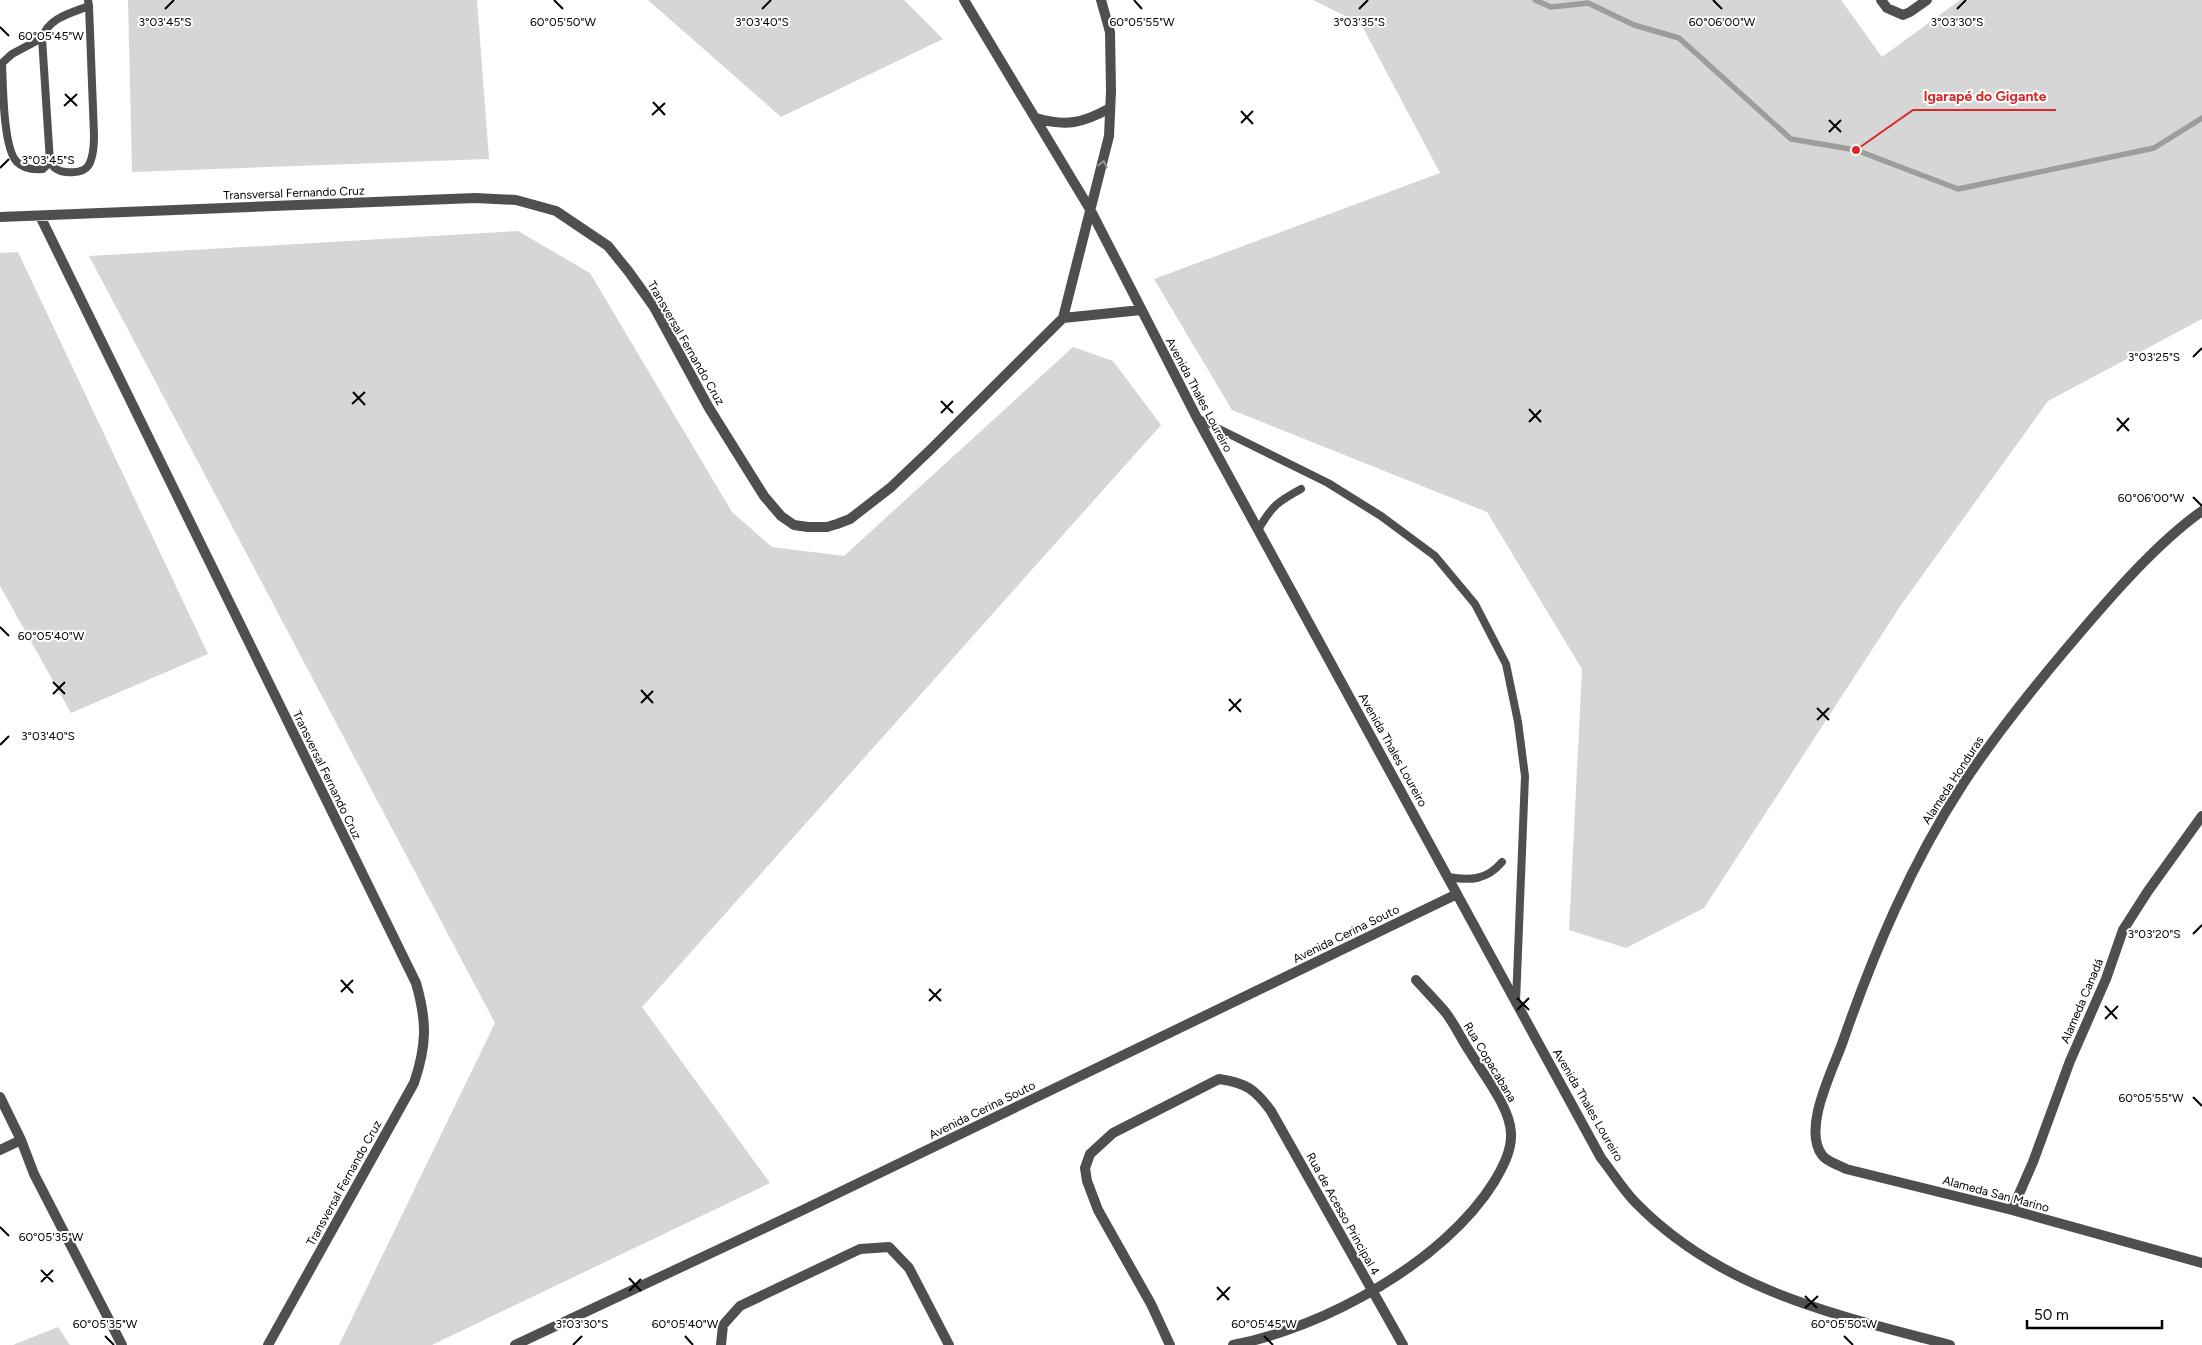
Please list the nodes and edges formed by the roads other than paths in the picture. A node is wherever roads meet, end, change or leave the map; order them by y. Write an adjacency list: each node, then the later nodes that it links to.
1 (964, 0): 8 (street, Avenida Thales Loureiro)
2 (1101, 0): 7 (street)
3 (1927, 0): 5 (street)
4 (89, 3): 6 (lane); 9 (lane)
5 (1884, 4)
6 (42, 38): 9 (lane); 9 (lane)
7 (1110, 108): 8 (street); 10 (street, one-way to 7)
8 (1036, 118): 10 (street, Avenida Thales Loureiro)
9 (50, 162)
10 (1092, 211): 13 (street, Avenida Thales Loureiro); 14 (street)
11 (40, 216): 12 (street, Transversal Fernando Cruz); 14 (street, Transversal Fernando Cruz); 33 (street, Transversal Fernando Cruz)
12 (0, 218)
13 (1141, 310): 14 (street); 15 (street, Avenida Thales Loureiro)
14 (1063, 318)
15 (1197, 418): 18 (street, Avenida Thales Loureiro); 24 (lane)
16 (1302, 490): 18 (lane)
17 (2202, 512): 26 (street, Alameda Honduras)
18 (1258, 530): 21 (street, Avenida Thales Loureiro)
19 (2202, 816): 29 (street, Alameda Canadá)
20 (1502, 862): 21 (lane)
21 (1448, 877): 22 (street, Avenida Thales Loureiro)
22 (1458, 894): 24 (street, Avenida Thales Loureiro); 34 (street, Avenida Cerina Souto)
23 (1416, 980): 31 (street, Rua Copacabana)
24 (1516, 1004): 40 (street, Avenida Thales Loureiro)
25 (0, 1097): 27 (street)
26 (1815, 1118): 29 (street, Alameda San Marino)
27 (21, 1140): 28 (street); 32 (street)
28 (0, 1150)
29 (2012, 1210): 30 (street, Alameda San Marino)
30 (2202, 1263)
31 (1372, 1291): 37 (street, Rua de Acesso Principal 4); 38 (street, Rua Copacabana); 39 (street, Rua de Acesso Principal 4)
32 (122, 1345)
33 (268, 1345)
34 (515, 1345)
35 (721, 1345): 36 (street)
36 (950, 1345)
37 (1170, 1345)
38 (1233, 1345)
39 (1403, 1345)
40 (1950, 1345)

